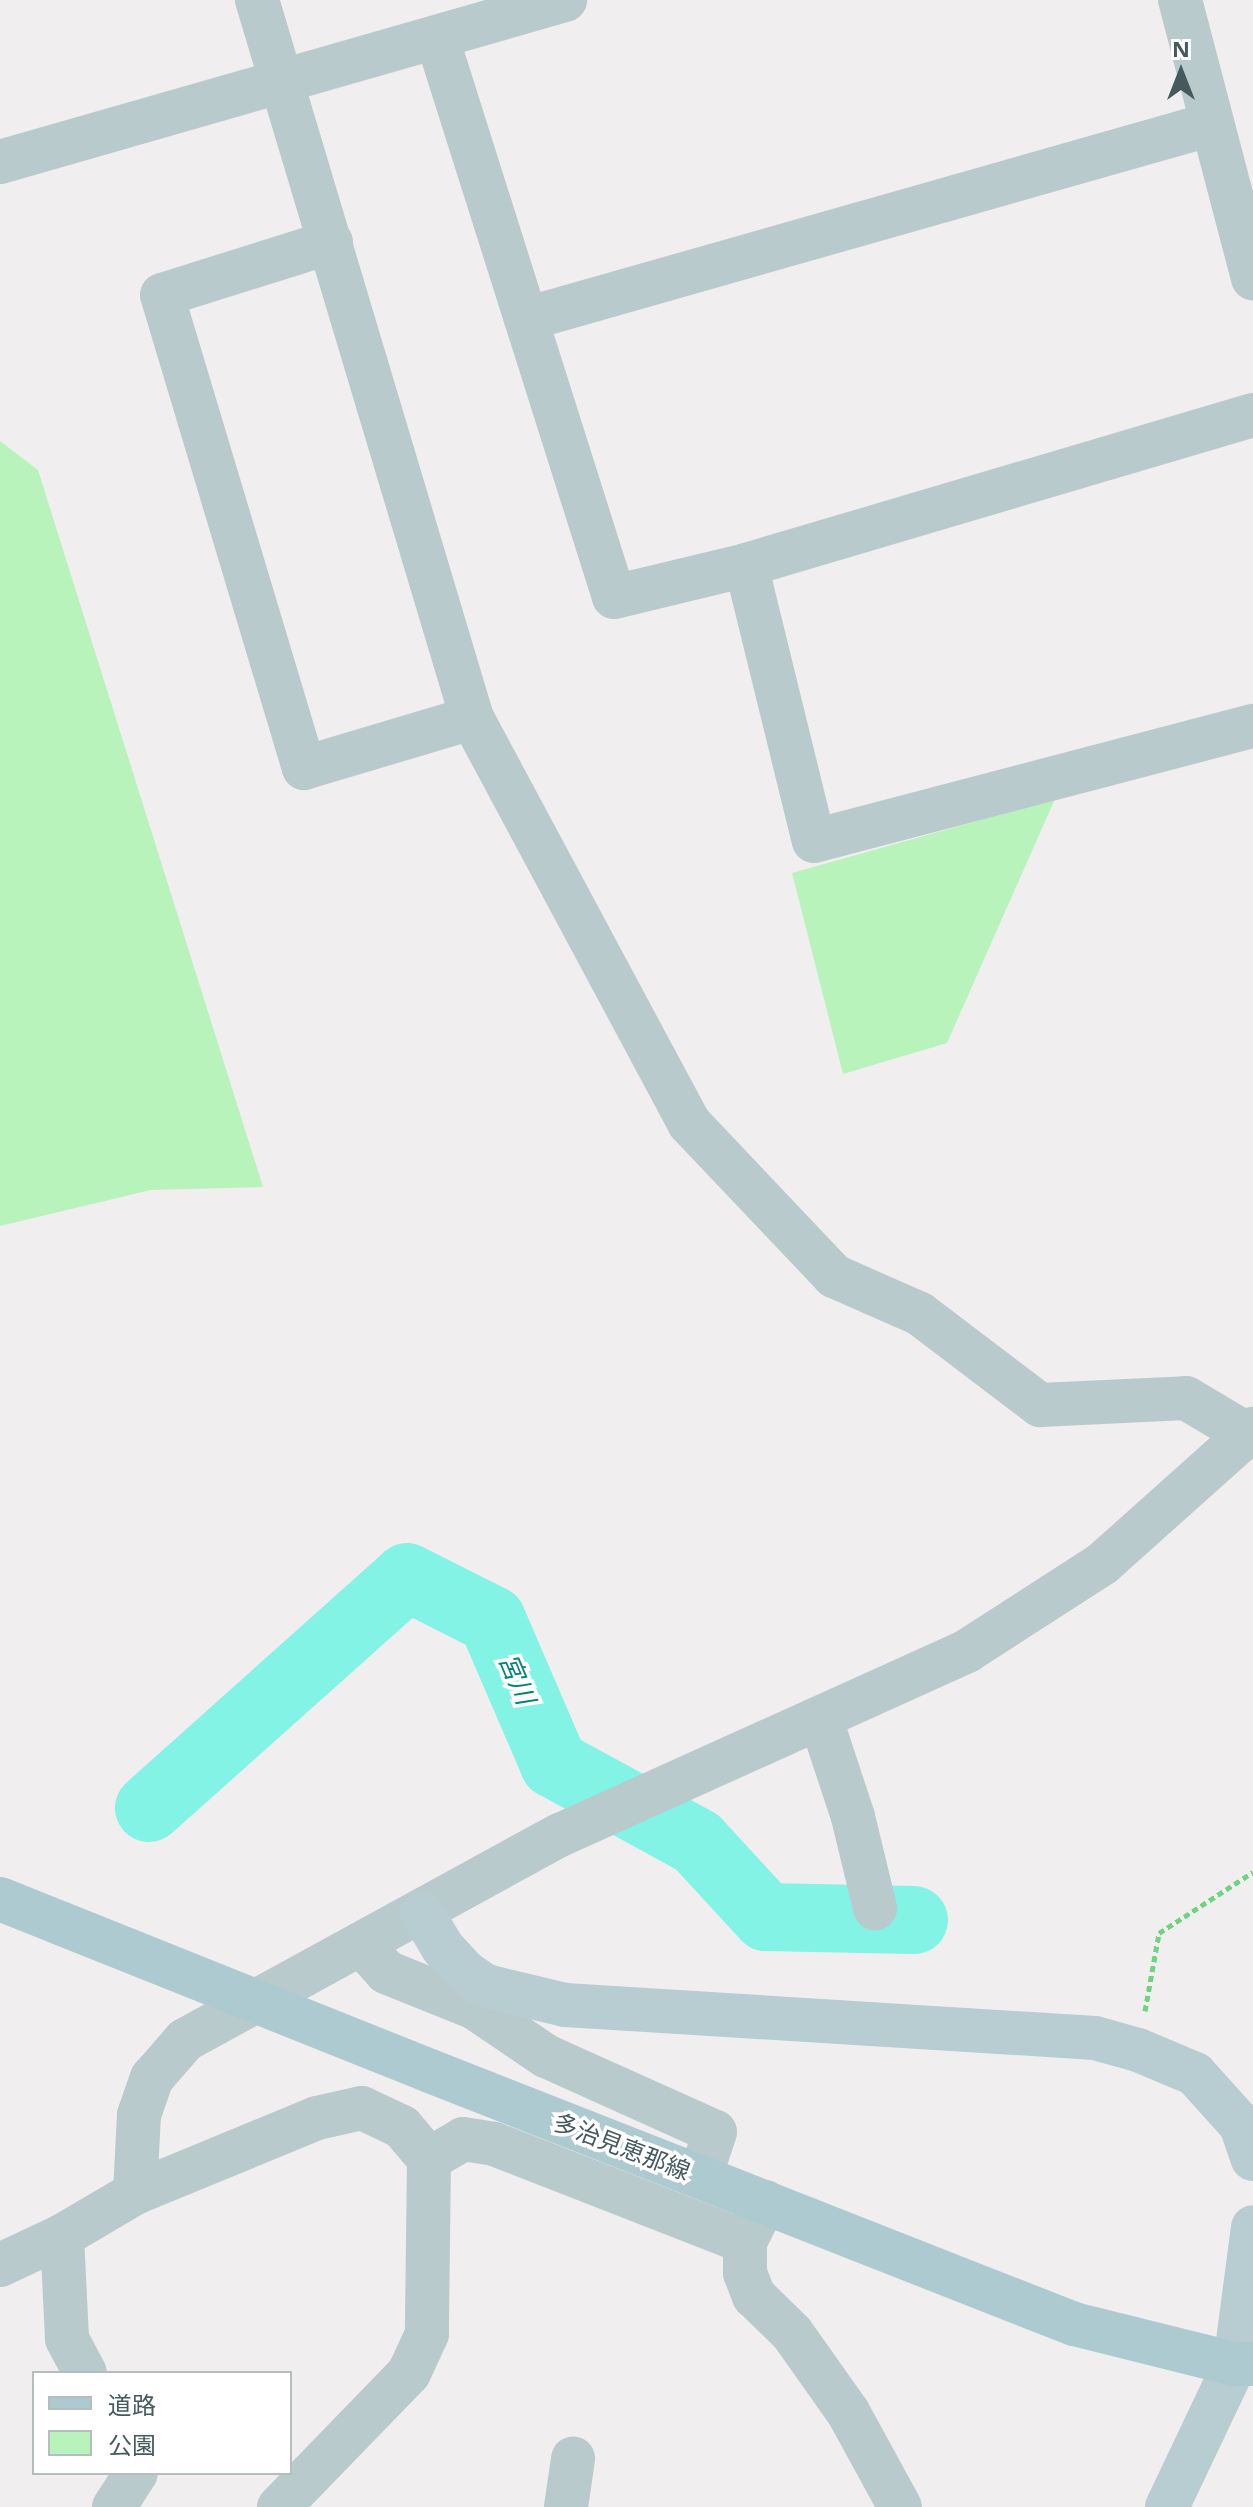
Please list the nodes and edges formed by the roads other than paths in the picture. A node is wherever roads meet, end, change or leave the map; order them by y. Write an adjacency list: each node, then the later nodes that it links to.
1 (257, 0): 5 (street)
2 (565, 0): 4 (street)
3 (1180, 0): 6 (street)
4 (437, 38): 5 (street); 10 (street)
5 (283, 83): 7 (street); 8 (street)
6 (1212, 124): 9 (street); 10 (street)
7 (0, 162)
8 (331, 242): 13 (street); 13 (street)
9 (1253, 279)
10 (526, 319): 12 (street)
11 (1253, 415): 12 (street)
12 (746, 565): 14 (street)
13 (472, 718): 15 (street)
14 (1253, 726)
15 (1250, 1432): 16 (street)
16 (821, 1720): 18 (street); 19 (street)
17 (0, 1899): 23 (main road, 多治見恵那線, bridge)
18 (875, 1908)
19 (422, 1913): 20 (street); 22 (street)
20 (362, 1945): 23 (street); 24 (street)
21 (429, 2159): 24 (street); 28 (street); 35 (street)
22 (1253, 2159)
23 (700, 2177): 25 (main road, 多治見恵那線)
24 (135, 2193): 27 (street)
25 (765, 2202): 28 (street); 30 (main road, 多治見恵那線)
26 (1253, 2227): 30 (street)
27 (62, 2236): 29 (street); 31 (street)
28 (745, 2242): 37 (street)
29 (0, 2265)
30 (1244, 2364): 38 (street)
31 (84, 2371)
32 (573, 2459): 36 (street)
33 (135, 2475): 34 (street)
34 (114, 2507)
35 (279, 2507)
36 (566, 2507)
37 (900, 2507)
38 (1167, 2507)

